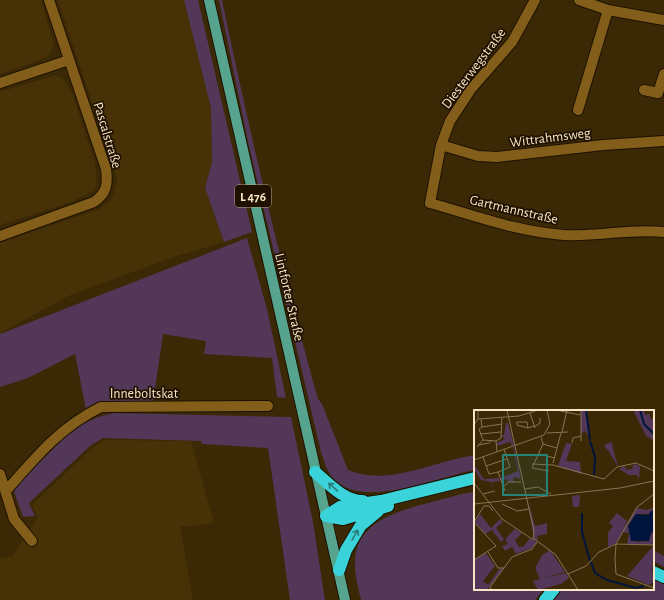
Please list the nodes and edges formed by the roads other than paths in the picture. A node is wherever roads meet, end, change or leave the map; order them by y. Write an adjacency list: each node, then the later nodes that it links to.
1 (49, 0): 7 (street, Pascalstraße)
2 (209, 0): 18 (main road, Lintforter Straße / L 476)
3 (535, 0): 13 (street, Diesterwegstraße)
4 (579, 0): 5 (street)
5 (608, 10): 6 (street); 11 (street)
6 (664, 20)
7 (69, 60): 9 (street); 16 (street, Pascalstraße)
8 (664, 74): 10 (street)
9 (0, 83)
10 (644, 90)
11 (578, 110)
12 (664, 141): 13 (street, Wittrahmsweg)
13 (441, 145): 14 (street, Diesterwegstraße)
14 (430, 203): 15 (street, Gartmannstraße)
15 (664, 232)
16 (0, 236)
17 (268, 406): 22 (street, Inneboltskat)
18 (315, 472): 23 (highway, one-way to 18); 24 (main road, Lintforter Straße / L 476)
19 (0, 474): 22 (street)
20 (474, 478): 23 (highway)
21 (474, 484): 23 (highway)
22 (6, 491): 25 (street)
23 (382, 504): 24 (highway); 26 (highway, one-way to 23)
24 (326, 516): 26 (main road, Lintforter Straße / L 476)
25 (32, 541)
26 (339, 570): 30 (main road, Lintforter Straße / L 476)
27 (654, 572): 28 (highway)
28 (664, 577)
29 (553, 590): 31 (highway)
30 (345, 600)
31 (545, 600)

